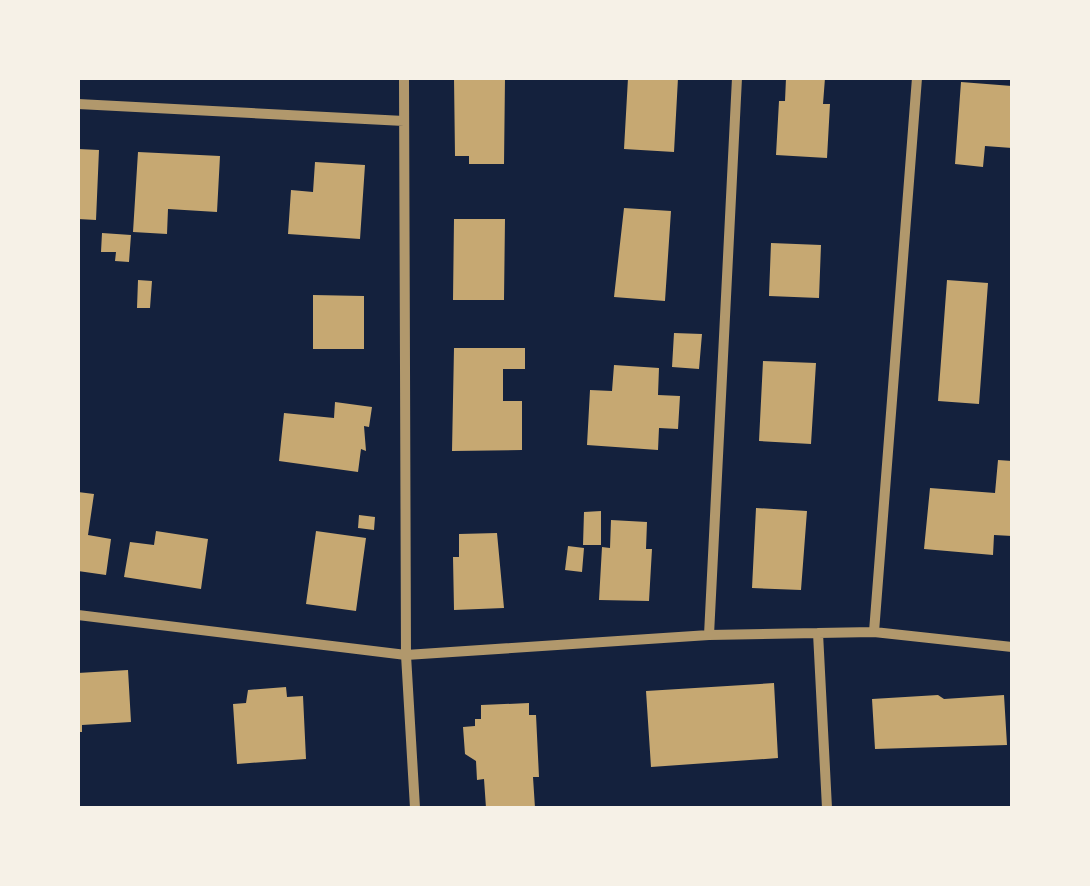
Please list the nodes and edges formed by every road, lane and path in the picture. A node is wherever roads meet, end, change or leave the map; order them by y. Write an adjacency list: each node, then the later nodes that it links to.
1 (404, 78): 5 (street)
2 (737, 78): 9 (street)
3 (917, 78): 7 (street)
4 (78, 104): 5 (street)
5 (404, 121): 11 (street)
6 (78, 615): 11 (street)
7 (874, 632): 8 (street); 10 (street)
8 (818, 633): 9 (street); 13 (street)
9 (709, 634): 11 (street)
10 (1012, 646)
11 (406, 655): 12 (street)
12 (415, 808)
13 (826, 808)

